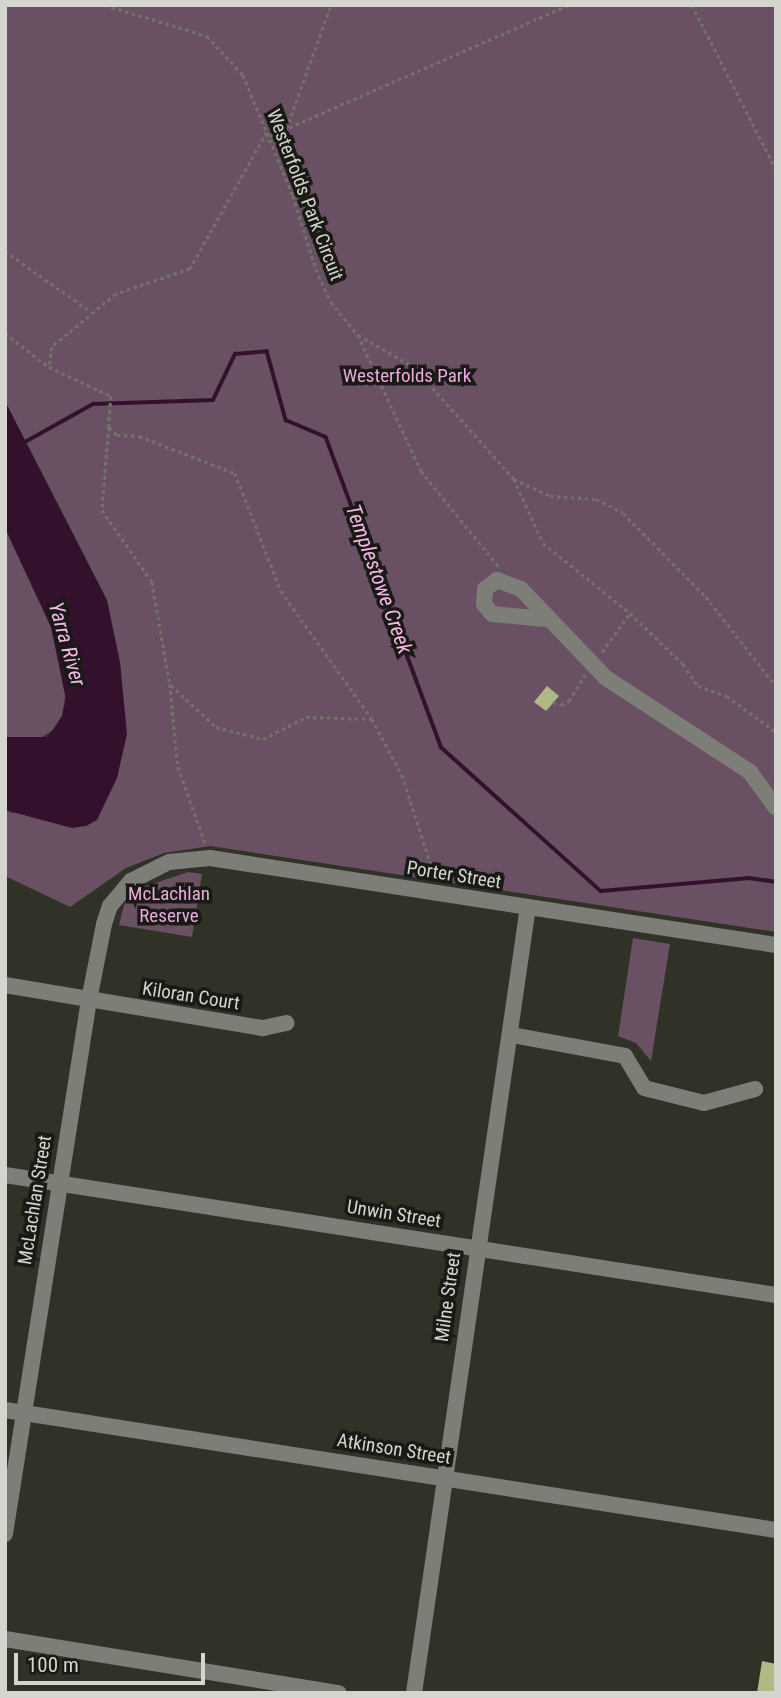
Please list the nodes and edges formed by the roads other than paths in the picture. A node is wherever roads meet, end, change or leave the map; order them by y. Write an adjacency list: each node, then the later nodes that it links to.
1 (546, 619): 1 (street); 2 (street)
2 (776, 808)
3 (131, 881): 4 (street, Porter Street); 7 (street, McLachlan Street)
4 (528, 907): 5 (street, Porter Street); 9 (street, Milne Street)
5 (776, 945)
6 (5, 985): 7 (street, Kiloran Court)
7 (89, 1000): 8 (street, Kiloran Court); 12 (street, McLachlan Street)
8 (286, 1023)
9 (512, 1035): 10 (street); 13 (street, Milne Street)
10 (755, 1089)
11 (5, 1175): 12 (street, Unwin Street)
12 (59, 1183): 13 (street, Unwin Street); 16 (street, McLachlan Street)
13 (476, 1249): 14 (street, Unwin Street); 17 (street, Milne Street)
14 (776, 1295)
15 (5, 1410): 16 (street, Atkinson Street)
16 (23, 1413): 17 (street, Atkinson Street); 19 (street, McLachlan Street)
17 (444, 1479): 18 (street, Atkinson Street); 22 (street, Milne Street)
18 (776, 1530)
19 (5, 1534)
20 (5, 1639): 21 (street)
21 (339, 1693)
22 (414, 1693)

